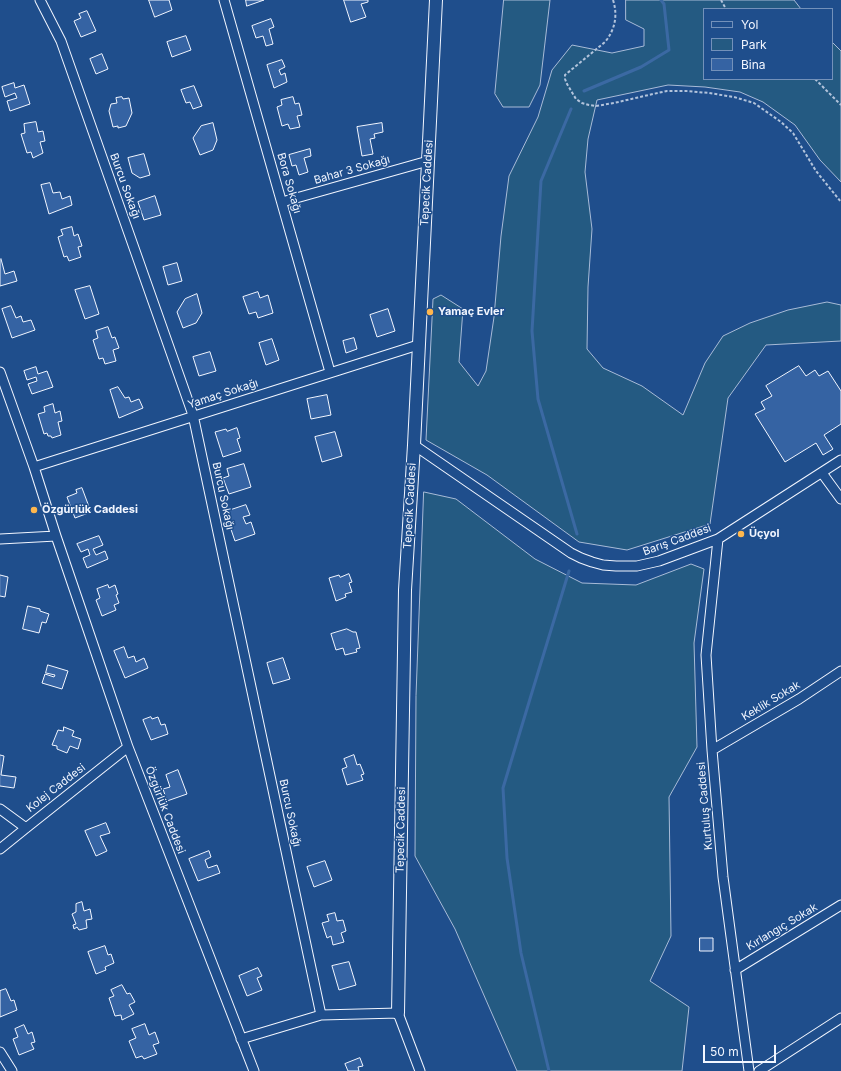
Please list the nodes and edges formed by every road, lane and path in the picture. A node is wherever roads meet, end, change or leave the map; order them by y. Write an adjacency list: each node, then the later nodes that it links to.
1 (40, 0): 13 (street, Burcu Sokağı)
2 (224, 0): 8 (street, Bora Sokağı)
3 (436, 0): 7 (street, Tepecik Caddesi)
4 (613, 0): 9 (path)
5 (816, 80): 6 (path)
6 (841, 105)
7 (428, 161): 8 (street, Bahar 3 Sokağı); 10 (street, Tepecik Caddesi)
8 (282, 202): 12 (street, Bora Sokağı)
9 (841, 202)
10 (418, 345): 12 (street, Yamaç Sokağı); 14 (street, Tepecik Caddesi)
11 (0, 372): 16 (street, Özgürlük Caddesi)
12 (330, 372): 13 (street, Yamaç Sokağı)
13 (193, 415): 16 (street, Yamaç Sokağı); 31 (street, Burcu Sokağı)
14 (414, 445): 21 (street, Barış Caddesi); 30 (street, Tepecik Caddesi)
15 (841, 460): 17 (street, Barış Caddesi)
16 (34, 467): 19 (street, Özgürlük Caddesi)
17 (822, 473): 18 (street); 21 (street, Barış Caddesi)
18 (841, 499)
19 (56, 536): 20 (street); 23 (street, Özgürlük Caddesi)
20 (0, 539)
21 (718, 539): 24 (street, Kurtuluş Caddesi)
22 (841, 671): 24 (street, Keklik Sokak)
23 (128, 747): 26 (street, Kolej Caddesi); 33 (street, Özgürlük Caddesi)
24 (712, 750): 29 (street, Kurtuluş Caddesi)
25 (0, 808): 26 (street)
26 (26, 828): 27 (street, Kolej Caddesi)
27 (0, 849)
28 (841, 905): 29 (street, Kırlangıç Sokak)
29 (735, 970): 38 (street, Kurtuluş Caddesi)
30 (398, 1013): 31 (street); 37 (street)
31 (321, 1015): 33 (street)
32 (841, 1018): 39 (street)
33 (241, 1039): 36 (street, Özgürlük Caddesi)
34 (0, 1052): 35 (street)
35 (12, 1071)
36 (254, 1071)
37 (420, 1071)
38 (749, 1071)
39 (759, 1071)

